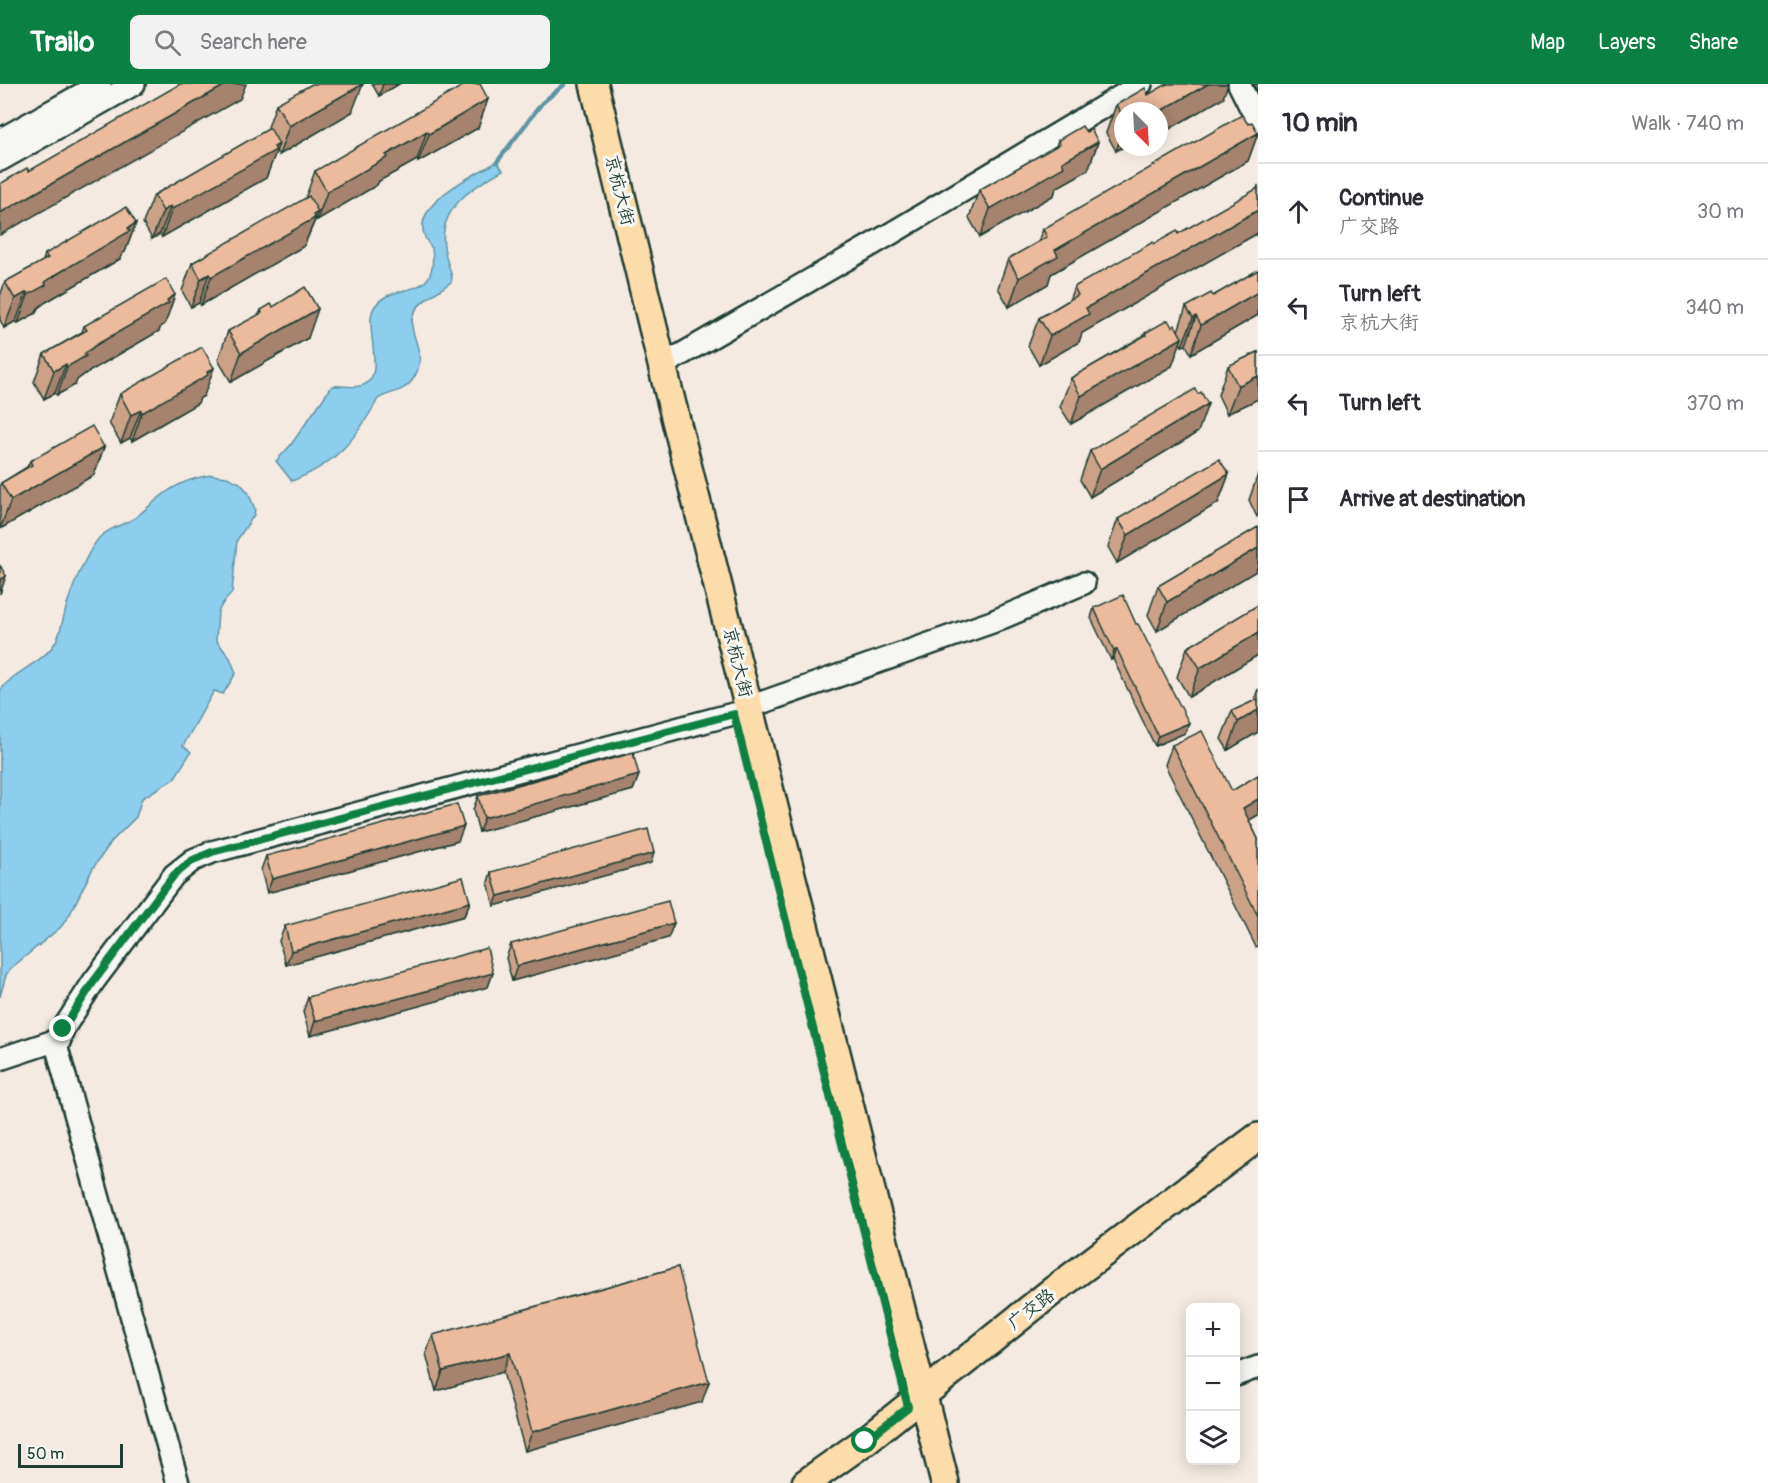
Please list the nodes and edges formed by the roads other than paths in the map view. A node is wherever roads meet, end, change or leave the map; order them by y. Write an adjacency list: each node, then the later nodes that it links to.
1 (100, 84): 8 (street)
2 (134, 84): 9 (street)
3 (577, 84): 12 (main road, 京杭大街)
4 (594, 84): 10 (main road, 京杭大街)
5 (1141, 84): 10 (street)
6 (1239, 84): 7 (street)
7 (1258, 122)
8 (0, 140)
9 (0, 160)
10 (663, 365): 12 (main road, 京杭大街)
11 (1084, 583): 12 (street)
12 (741, 710): 13 (street); 19 (main road, 京杭大街)
13 (60, 1039): 14 (street); 20 (street)
14 (0, 1059)
15 (1258, 1137): 19 (main road, 广交路)
16 (1258, 1159): 19 (main road, 广交路)
17 (1258, 1367): 18 (street)
18 (1240, 1374)
19 (918, 1410): 21 (main road, 广交路); 22 (main road, 广交路); 23 (main road, 京杭大街); 24 (main road, 京杭大街)
20 (178, 1483)
21 (806, 1483)
22 (836, 1483)
23 (927, 1483)
24 (945, 1483)

